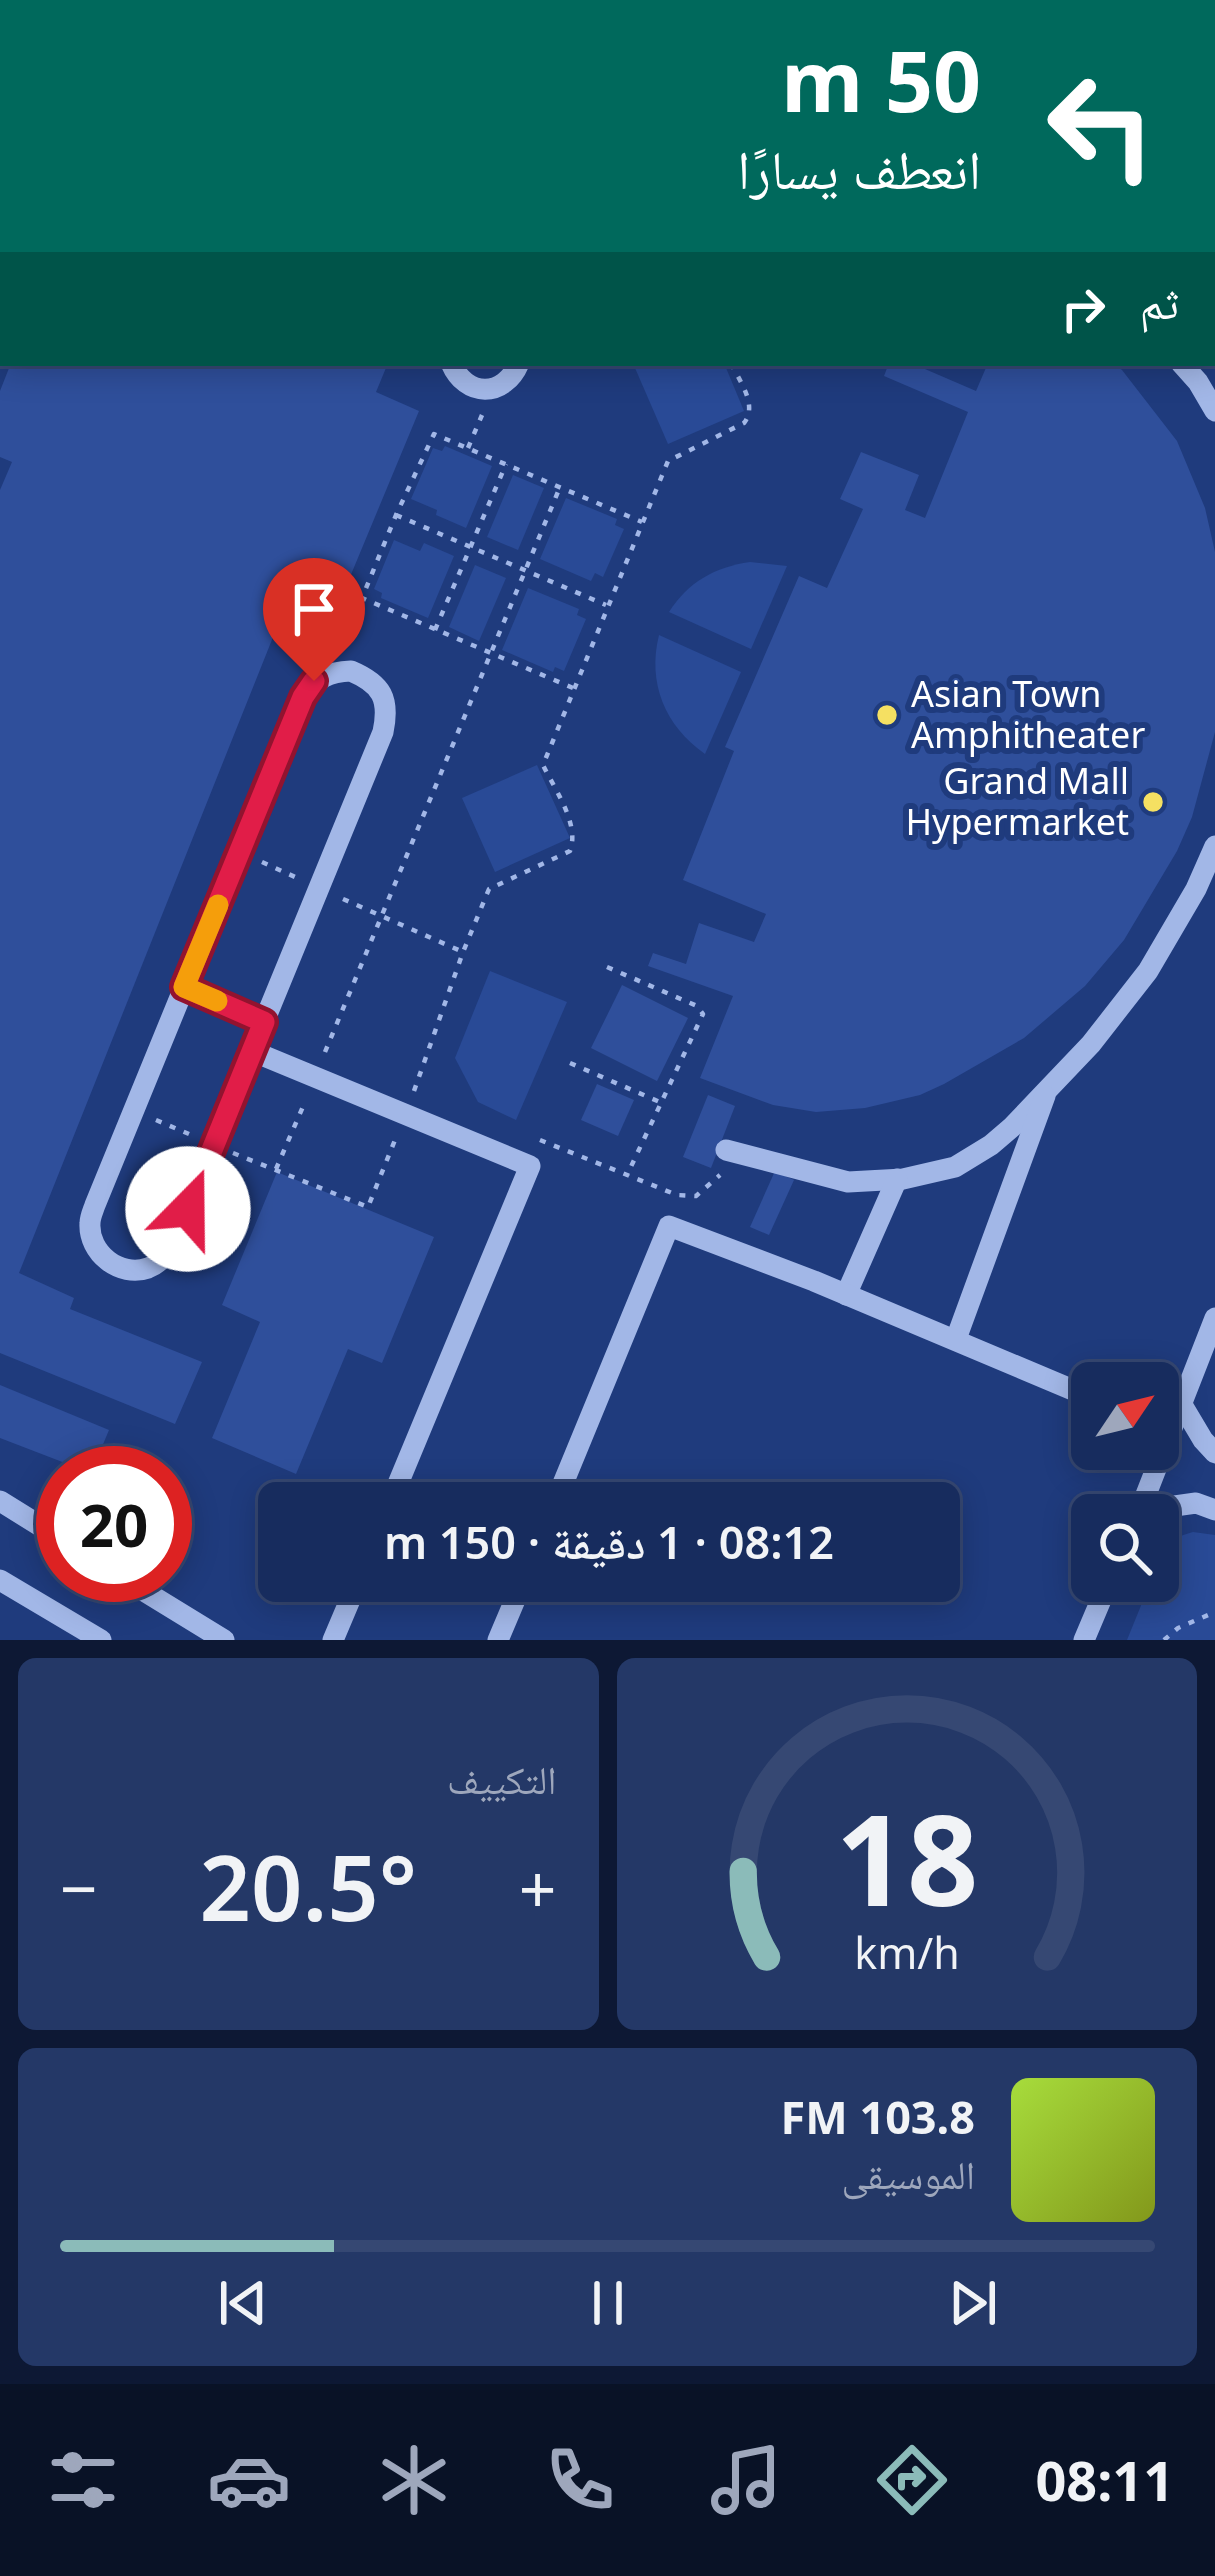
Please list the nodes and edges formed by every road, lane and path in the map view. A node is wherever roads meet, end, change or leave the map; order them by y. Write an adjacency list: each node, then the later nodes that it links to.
1 (453, 366): 5 (street)
2 (518, 366): 5 (street)
3 (732, 366): 11 (path)
4 (1184, 366): 6 (street)
5 (492, 389): 7 (path)
6 (1215, 411)
7 (468, 448): 8 (path); 10 (path)
8 (506, 464): 9 (path); 12 (path)
9 (560, 487): 11 (path); 13 (path)
10 (396, 515): 12 (path); 14 (path)
11 (642, 522): 15 (path)
12 (470, 547): 13 (path); 16 (path)
13 (524, 570): 15 (path); 17 (path)
14 (362, 598): 16 (path); 18 (path)
15 (608, 606): 19 (path)
16 (435, 630): 17 (path)
17 (489, 653): 19 (path); 23 (path)
18 (332, 672): 21 (street); 22 (street)
19 (573, 688): 24 (path)
20 (1215, 846): 31 (street)
21 (240, 852): 22 (path); 26 (street)
22 (319, 888): 23 (path); 27 (street)
23 (382, 916): 24 (path); 30 (path)
24 (463, 952): 34 (path)
25 (607, 967): 32 (path)
26 (184, 987): 27 (street); 33 (street)
27 (264, 1022): 28 (street)
28 (252, 1051): 30 (street); 36 (street)
29 (570, 1063): 32 (path)
30 (315, 1077): 34 (street); 38 (path)
31 (1047, 1090): 40 (street); 43 (street)
32 (662, 1103): 39 (path)
33 (134, 1111): 36 (path); 36 (street)
34 (405, 1114): 38 (path); 48 (street)
35 (540, 1140): 39 (path)
36 (214, 1145): 38 (path)
37 (726, 1150): 39 (path); 40 (street)
38 (276, 1170)
39 (627, 1175)
40 (897, 1179): 41 (street)
41 (846, 1295): 43 (street); 49 (street)
42 (1215, 1318): 45 (street)
43 (956, 1339): 44 (street)
44 (1071, 1389)
45 (1181, 1402): 46 (street); 47 (street)
46 (1179, 1405)
47 (1215, 1453)
48 (400, 1482)
49 (564, 1482)
50 (0, 1501): 53 (street)
51 (1179, 1507): 52 (street)
52 (1215, 1510)
53 (36, 1523)
54 (0, 1580): 60 (street)
55 (162, 1602): 61 (street)
56 (349, 1602): 62 (street)
57 (514, 1602): 63 (street)
58 (1100, 1602): 64 (street)
59 (1215, 1612): 65 (path)
60 (101, 1640)
61 (224, 1640)
62 (333, 1640)
63 (499, 1640)
64 (1084, 1640)
65 (1164, 1640)

